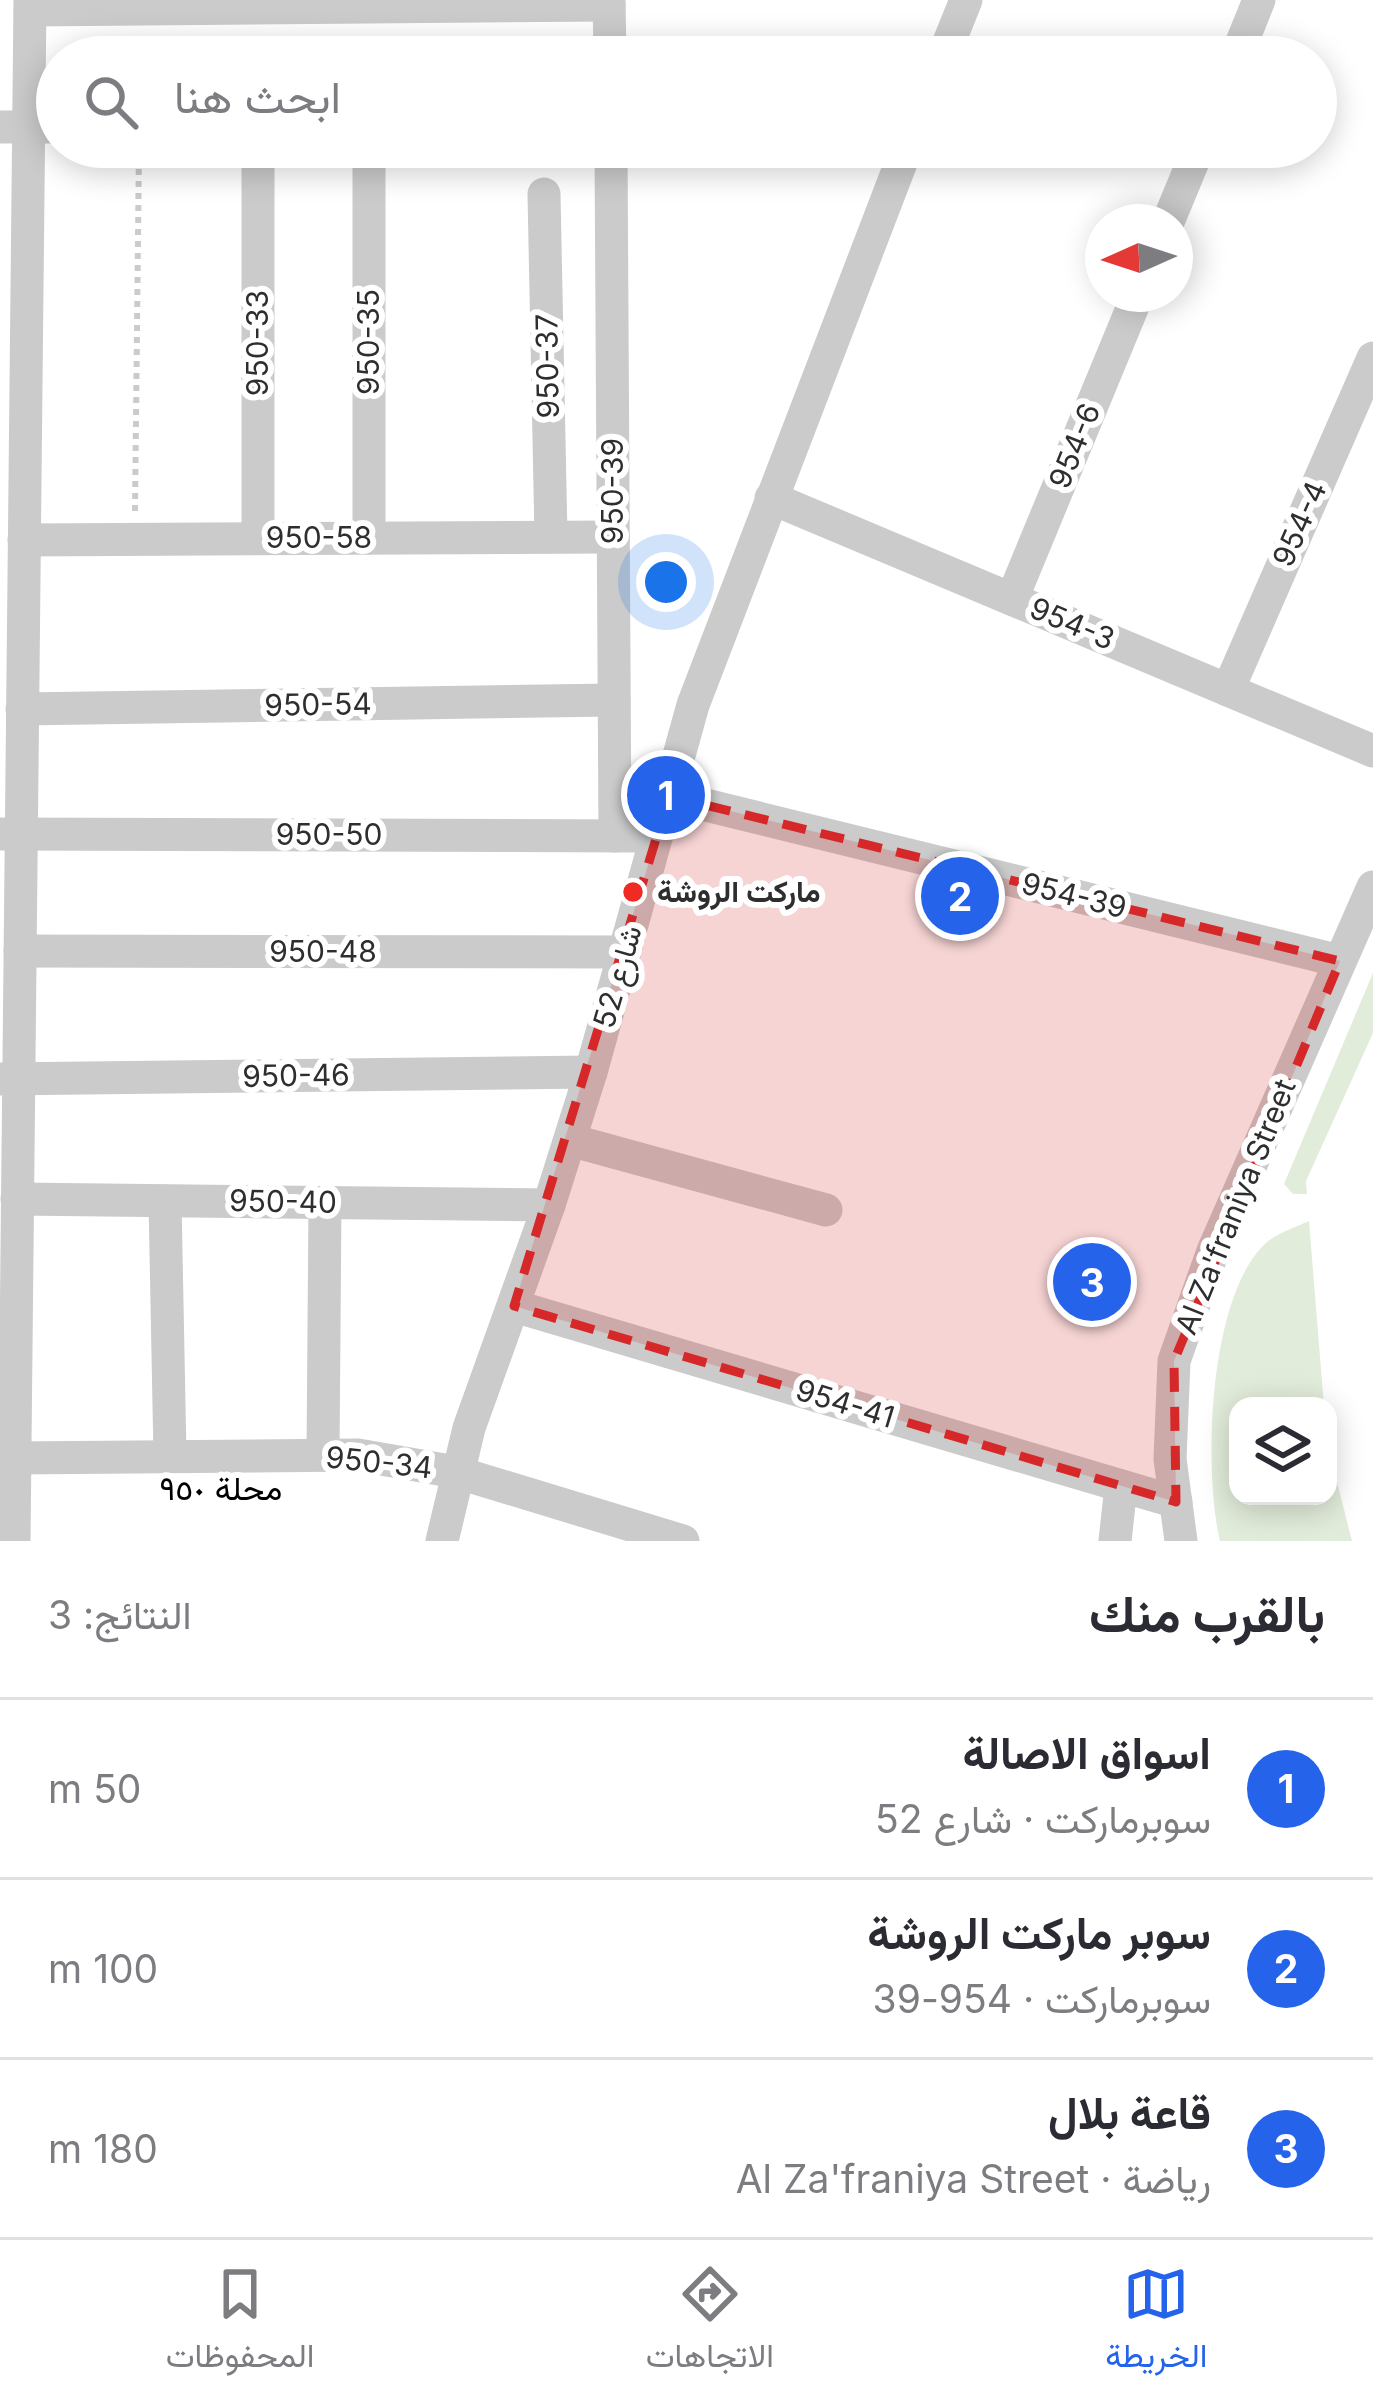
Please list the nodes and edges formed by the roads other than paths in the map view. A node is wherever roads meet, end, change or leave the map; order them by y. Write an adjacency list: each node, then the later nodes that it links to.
1 (966, 0): 6 (street)
2 (1259, 0): 7 (street)
3 (610, 3): 4 (street); 5 (street)
4 (30, 5): 8 (street)
5 (610, 36)
6 (951, 36)
7 (1244, 36)
8 (28, 127): 23 (street)
9 (258, 168): 21 (street, 950-33)
10 (369, 168): 22 (street, 950-35)
11 (611, 168): 20 (street, 950-39)
12 (899, 168): 18 (street, شارع 52)
13 (1190, 168): 15 (street)
14 (544, 194): 19 (street, 950-37)
15 (1175, 204)
16 (1131, 312): 24 (street, 954-6)
17 (1373, 358): 25 (street, 954-4)
18 (771, 498): 24 (street, 954-3); 29 (street, شارع 52)
19 (550, 537): 20 (street, 950-58); 22 (street, 950-58)
20 (613, 537): 26 (street, 950-39)
21 (258, 538): 22 (street, 950-58); 23 (street, 950-58)
22 (369, 538)
23 (24, 540): 27 (street)
24 (1012, 599): 25 (street, 954-3)
25 (1228, 689): 28 (street, 954-3)
26 (614, 700): 27 (street, 950-54); 31 (street, 950-39)
27 (22, 709): 30 (street)
28 (1373, 751)
29 (669, 796): 32 (street, شارع 52); 36 (street, 954-39)
30 (10, 834): 31 (street, 950-50); 34 (street)
31 (615, 836): 32 (street, 950-50)
32 (658, 836): 35 (street, شارع 52)
33 (1373, 887): 36 (street, Al Za'franiya Street)
34 (20, 951): 35 (street, 950-48); 38 (street)
35 (625, 952): 37 (street, شارع 52)
36 (1340, 961): 52 (street, Al Za'franiya Street)
37 (592, 1072): 38 (street, 950-46); 39 (street, شارع 52)
38 (9, 1079): 40 (street)
39 (570, 1140): 43 (street, شارع 52); 44 (street)
40 (17, 1199): 41 (street, 950-40); 46 (street)
41 (165, 1201): 42 (street, 950-40); 48 (street)
42 (325, 1202): 43 (street, 950-40); 47 (street)
43 (549, 1205): 45 (street, شارع 52)
44 (826, 1210)
45 (514, 1306): 50 (street, شارع 52); 51 (street, 954-41)
46 (8, 1324): 49 (street)
47 (323, 1455): 48 (street, 950-34); 50 (street, 950-34)
48 (170, 1456): 49 (street, 950-34)
49 (14, 1458): 53 (street)
50 (456, 1472): 54 (street, شارع 52); 55 (street, 950-34)
51 (1121, 1486): 52 (street, 954-41); 56 (street)
52 (1175, 1502): 57 (street, Al Za'franiya Street)
53 (14, 1541)
54 (442, 1541)
55 (683, 1541)
56 (1115, 1541)
57 (1180, 1541)

